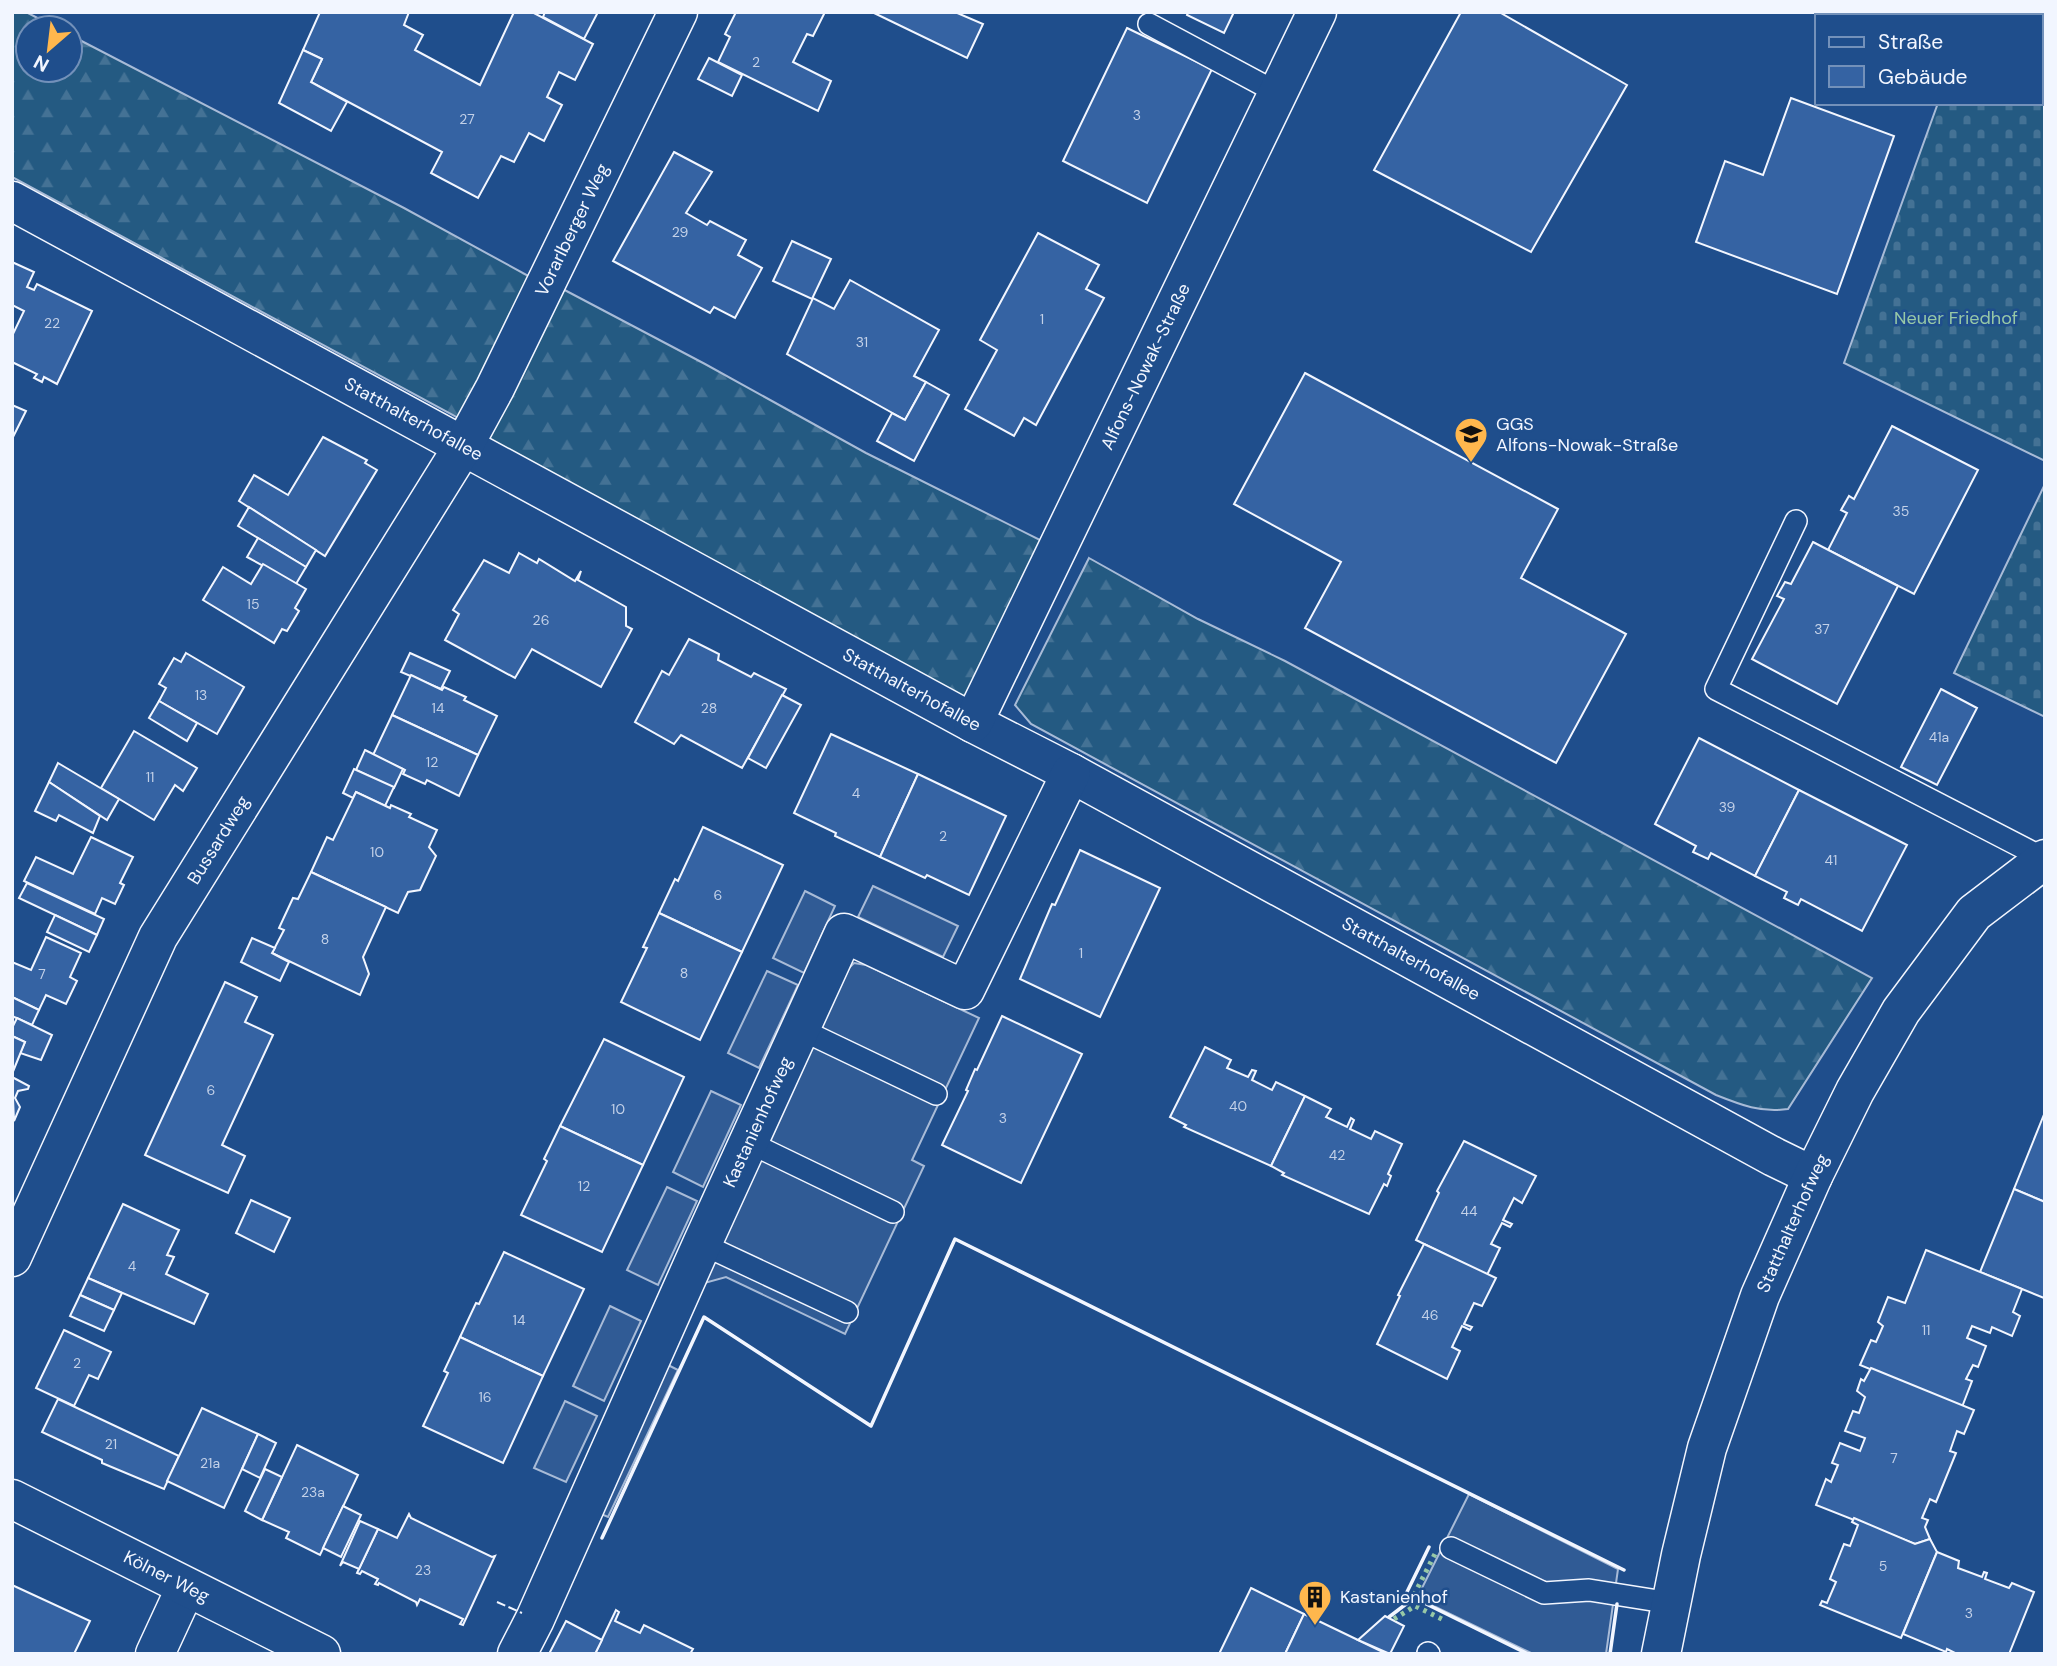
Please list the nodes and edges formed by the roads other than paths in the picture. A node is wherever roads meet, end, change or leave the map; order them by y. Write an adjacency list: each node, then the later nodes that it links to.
1 (678, 12): 6 (street, Vorarlberger Weg)
2 (1317, 12): 4 (street, Alfons-Nowak-Straße)
3 (1149, 24): 4 (lane)
4 (1278, 93): 8 (street, Alfons-Nowak-Straße)
5 (12, 201): 6 (street, Statthalterhofallee)
6 (464, 445): 8 (street, Statthalterhofallee); 17 (street, Bussardweg)
7 (1796, 522): 10 (lane)
8 (973, 723): 9 (street, Statthalterhofallee)
9 (1072, 773): 11 (street, Kastanienhofweg); 14 (street, Statthalterhofallee)
10 (2045, 859): 14 (street, Statthalterhofweg)
11 (800, 1029): 12 (lane); 13 (street, Kastanienhofweg)
12 (936, 1094)
13 (748, 1142): 15 (lane); 16 (street, Kastanienhofweg)
14 (1813, 1176): 22 (street, Statthalterhofweg)
15 (894, 1212)
16 (702, 1244): 18 (lane); 25 (street, Kastanienhofweg)
17 (12, 1258)
18 (847, 1312)
19 (12, 1499): 21 (street, Kölner Weg)
20 (1451, 1548): 22 (lane)
21 (186, 1587): 23 (street); 24 (street, Kölner Weg)
22 (1671, 1603): 26 (street, Statthalterhofweg)
23 (155, 1654)
24 (321, 1654)
25 (517, 1654)
26 (1661, 1654)

